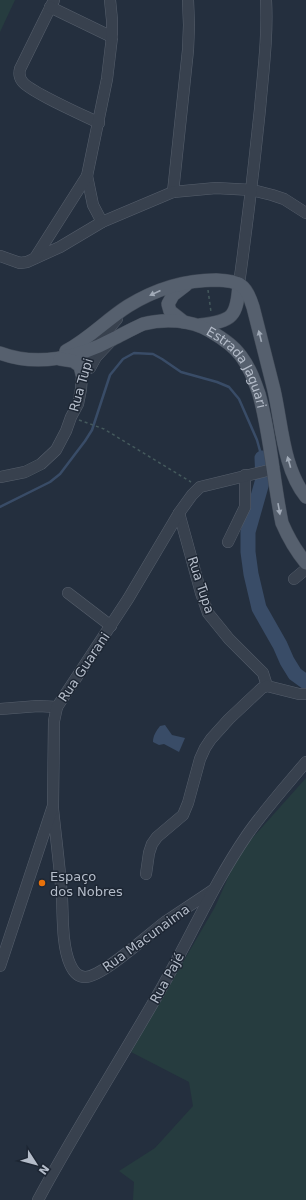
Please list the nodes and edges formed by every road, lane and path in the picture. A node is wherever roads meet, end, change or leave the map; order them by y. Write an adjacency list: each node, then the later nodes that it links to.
1 (110, 0): 5 (street)
2 (188, 0): 9 (street)
3 (266, 0): 8 (street)
4 (52, 4): 5 (street); 6 (street)
5 (112, 37): 6 (street)
6 (98, 123): 7 (street)
7 (87, 176): 11 (street); 13 (street)
8 (252, 190): 9 (street); 10 (street); 16 (street)
9 (173, 192): 11 (street)
10 (306, 213)
11 (102, 222): 13 (street)
12 (0, 256): 13 (street)
13 (35, 258)
14 (206, 280): 15 (main road); 16 (main road); 19 (path)
15 (189, 283): 17 (main road, one-way to 17); 18 (main road)
16 (239, 284): 19 (main road); 27 (main road, one-way to 16)
17 (127, 307): 22 (street, Rua Tupi); 24 (main road)
18 (185, 322): 20 (main road, Estrada Jaguari); 21 (main road, Estrada Jaguari)
19 (214, 324): 20 (main road)
20 (200, 325): 28 (main road, Estrada Jaguari)
21 (112, 340): 22 (main road, Estrada Jaguari); 26 (street)
22 (92, 349): 24 (main road, Estrada Jaguari); 25 (street, Rua Tupi)
23 (0, 353): 24 (main road)
24 (55, 359): 25 (main road)
25 (82, 374): 26 (street, Rua Tupi)
26 (81, 389): 32 (street, Rua Tupi)
27 (278, 413): 28 (main road); 34 (main road, one-way to 27)
28 (264, 417): 30 (main road, Estrada Jaguari)
29 (86, 423): 33 (path)
30 (266, 470): 31 (street); 37 (main road, Estrada Jaguari, one-way to 37)
31 (245, 475): 33 (street); 36 (street)
32 (0, 477)
33 (200, 487): 35 (street, Rua Guarani)
34 (306, 497)
35 (179, 513): 41 (street, Rua Guarani); 42 (street, Rua Tupa)
36 (228, 542)
37 (306, 562)
38 (306, 569): 39 (street)
39 (294, 579)
40 (68, 593): 41 (street)
41 (111, 626): 44 (street, Rua Guarani)
42 (267, 686): 43 (street); 48 (street)
43 (306, 694)
44 (57, 707): 45 (street); 47 (street, Rua Guarani)
45 (0, 709)
46 (306, 762): 49 (street, Rua Pajé)
47 (53, 806): 49 (street, Rua Macunaima); 50 (street, Rua Guarani)
48 (146, 874)
49 (216, 888): 51 (street, Rua Pajé)
50 (0, 966)
51 (38, 1200)

